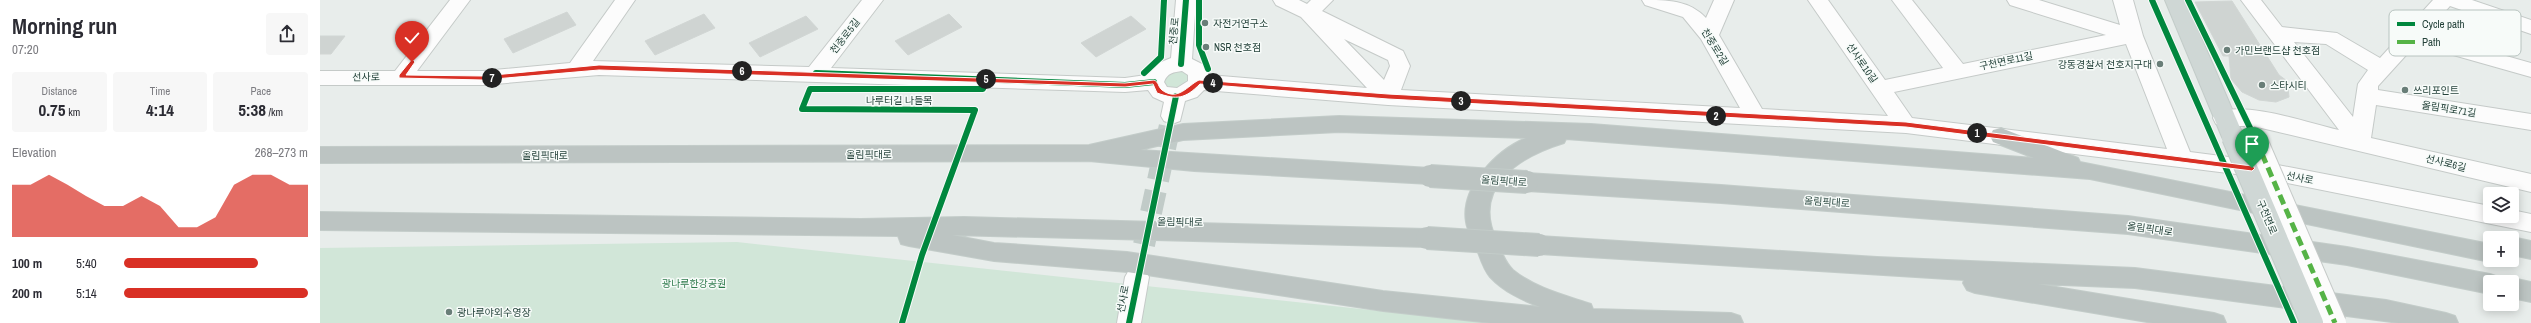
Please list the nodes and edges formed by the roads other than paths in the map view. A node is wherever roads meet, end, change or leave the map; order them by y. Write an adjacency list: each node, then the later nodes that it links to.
1 (460, 0): 32 (street)
2 (625, 0): 28 (street)
3 (873, 0): 31 (street, 천중로5길)
4 (1186, 0): 26 (street, 천중로)
5 (1282, 0): 16 (street)
6 (1653, 0): 22 (street, 천중로2길)
7 (1724, 0): 22 (street)
8 (1820, 0): 36 (street, 선사로10길)
9 (1902, 0): 30 (street)
10 (2017, 0): 23 (street)
11 (2123, 0): 23 (street)
12 (2175, 0): 42 (main road, 구천면로)
13 (2251, 0): 21 (street)
14 (2444, 0): 17 (street)
15 (2452, 0): 18 (street)
16 (1315, 6): 38 (street); 38 (street)
17 (2435, 10)
18 (2482, 10)
19 (2521, 23): 20 (street)
20 (2531, 26)
21 (2276, 33): 27 (street); 46 (street)
22 (1709, 35): 39 (street, 천중로2길)
23 (2133, 36): 30 (street, 구천면로11길); 49 (street)
24 (2393, 56): 27 (street)
25 (2482, 56): 29 (street)
26 (1181, 64): 34 (street); 35 (street)
27 (2382, 68): 37 (street)
28 (576, 70): 31 (street, 선사로); 32 (street, 선사로)
29 (2531, 70)
30 (1958, 72): 36 (street, 구천면로11길)
31 (816, 73): 34 (street, 선사로)
32 (401, 77): 33 (street, 선사로)
33 (320, 78)
34 (1154, 82): 35 (street)
35 (1199, 82): 38 (street, 선사로)
36 (1880, 88): 41 (street, 선사로10길)
37 (2366, 96): 40 (street, 올림픽로71길); 46 (street)
38 (1388, 97): 39 (street, 선사로)
39 (1756, 118): 41 (street, 선사로)
40 (2531, 122)
41 (1906, 124): 44 (street, 선사로)
42 (2229, 127): 46 (street, 선사로6길); 73 (main road, 구천면로, bridge)
43 (1591, 132): 47 (highway); 50 (highway); 69 (highway)
44 (2001, 136): 49 (street, 선사로); 50 (highway)
45 (2256, 140): 74 (street, bridge)
46 (2360, 142): 51 (street, 선사로6길)
47 (1089, 153): 48 (highway, 올림픽대로); 66 (highway, 올림픽대로, bridge)
48 (320, 155)
49 (2181, 158): 53 (street, 선사로)
50 (2090, 172): 52 (highway)
51 (2531, 183)
52 (2224, 198): 58 (highway); 61 (highway)
53 (2483, 214)
54 (320, 221): 57 (highway, 올림픽대로)
55 (2519, 221): 56 (street)
56 (2531, 223)
57 (861, 228): 64 (highway, 올림픽대로, bridge); 69 (highway)
58 (2483, 241)
59 (2519, 247): 60 (highway)
60 (2531, 250)
61 (2483, 252)
62 (2519, 258): 63 (highway)
63 (2531, 261)
64 (1877, 267): 72 (highway); 75 (highway, 올림픽대로)
65 (1137, 277): 70 (street, 선사로)
66 (2483, 283)
67 (2519, 289): 68 (highway)
68 (2531, 292)
69 (1605, 319): 71 (highway)
70 (1129, 323)
71 (1732, 323)
72 (2214, 323)
73 (2312, 323)
74 (2335, 323)
75 (2446, 323)

